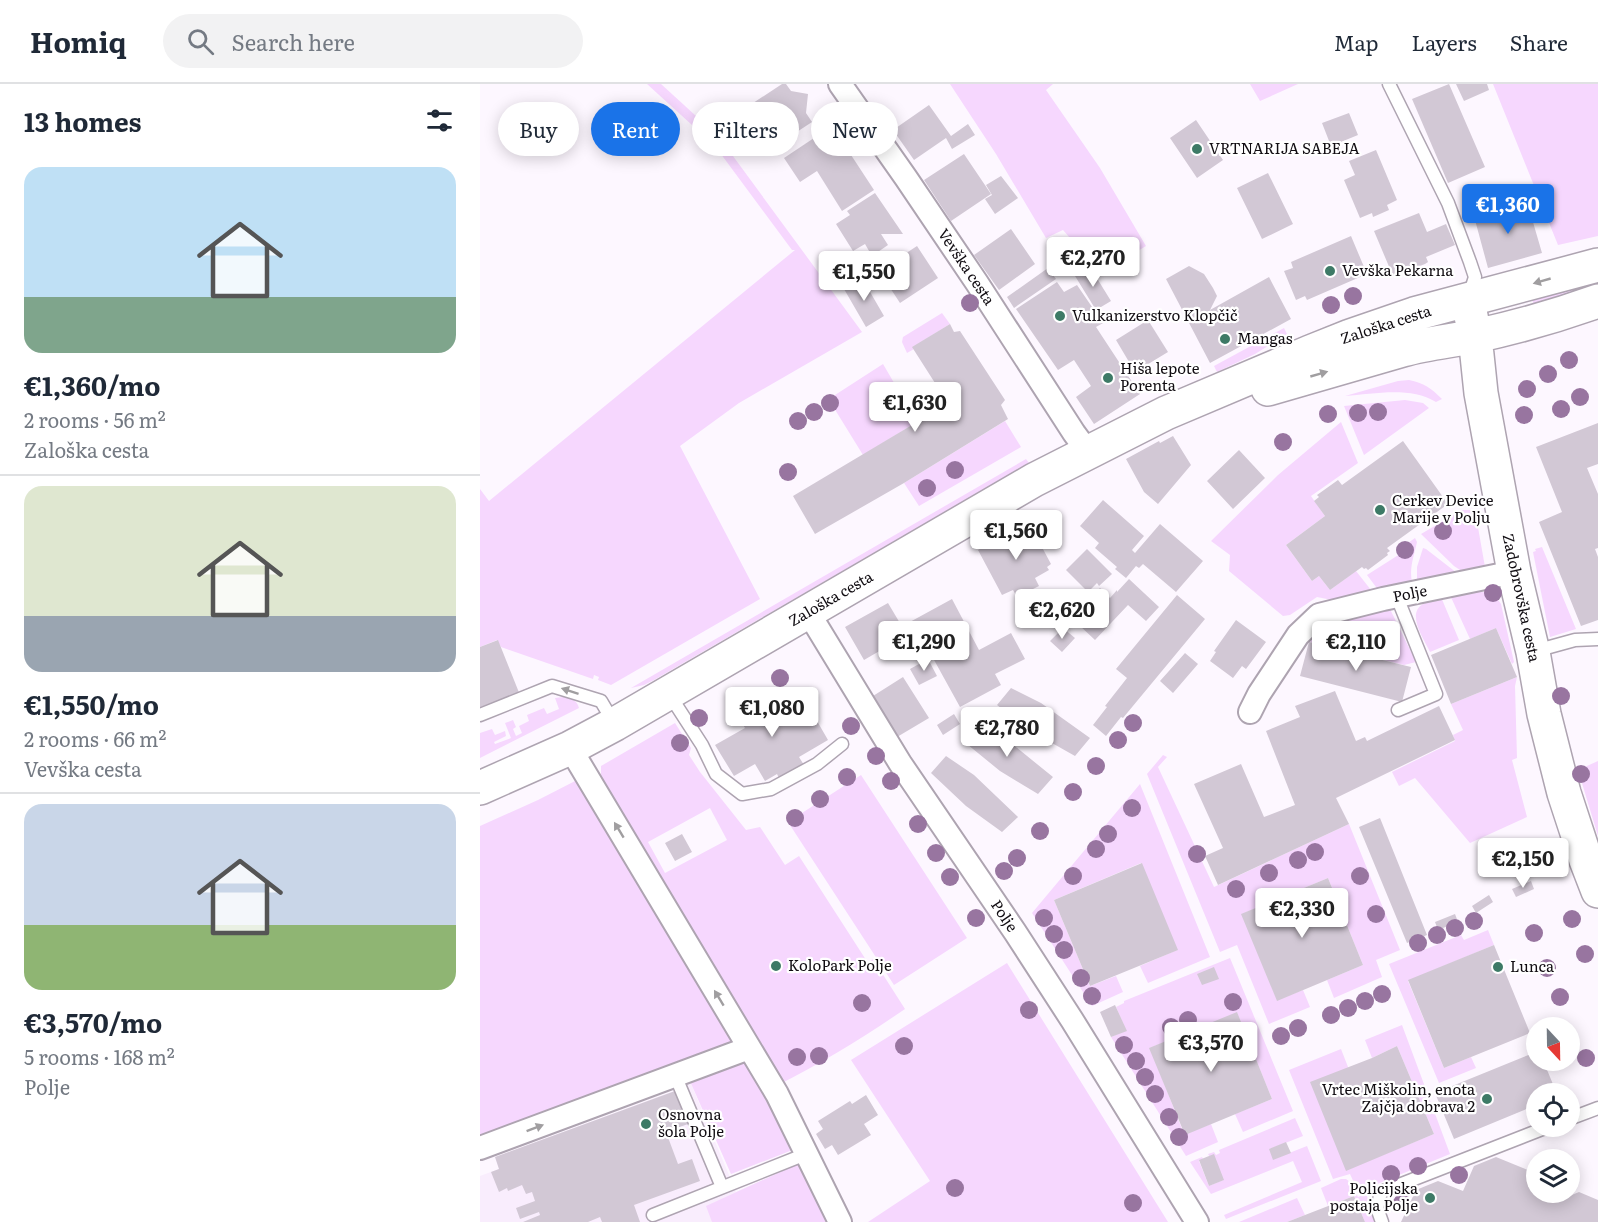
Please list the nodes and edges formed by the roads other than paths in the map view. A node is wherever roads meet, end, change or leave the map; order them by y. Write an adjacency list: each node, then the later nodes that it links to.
1 (840, 84): 8 (street, Vevška cesta)
2 (1389, 84): 4 (lane)
3 (1598, 266): 4 (main road, Zaloška cesta, one-way to 4)
4 (1468, 300): 6 (main road, Zadobrovška cesta); 7 (main road, Zaloška cesta)
5 (1598, 301): 6 (main road, Zaloška cesta)
6 (1475, 336): 7 (main road, Zaloška cesta, one-way to 6); 9 (main road, Zadobrovška cesta)
7 (1180, 406): 8 (main road, Zaloška cesta)
8 (1088, 452): 11 (main road, Zaloška cesta)
9 (1514, 572): 10 (street, Polje); 13 (main road, Zadobrovška cesta)
10 (1397, 597): 15 (lane); 16 (street, Polje)
11 (808, 612): 14 (main road, Zaloška cesta); 34 (street, Polje)
12 (1598, 639): 13 (lane)
13 (1533, 652): 22 (main road, Zadobrovška cesta)
14 (669, 693): 18 (main road, Zaloška cesta); 19 (lane)
15 (1398, 710)
16 (1250, 712)
17 (480, 715): 18 (lane, one-way to 17)
18 (615, 724): 20 (main road, Zaloška cesta)
19 (842, 744)
20 (570, 748): 21 (main road, Zaloška cesta); 24 (street, one-way to 20)
21 (480, 788)
22 (1592, 857): 23 (main road, Zadobrovška cesta)
23 (1598, 891)
24 (749, 1048): 25 (street); 30 (street)
25 (675, 1075): 29 (street, one-way to 25); 31 (lane)
26 (1598, 1108): 27 (lane)
27 (1580, 1115)
28 (1526, 1135): 35 (lane)
29 (480, 1149)
30 (806, 1154): 31 (lane); 33 (street)
31 (722, 1187): 32 (lane)
32 (653, 1215)
33 (840, 1222)
34 (1197, 1222)
35 (1382, 1222)

